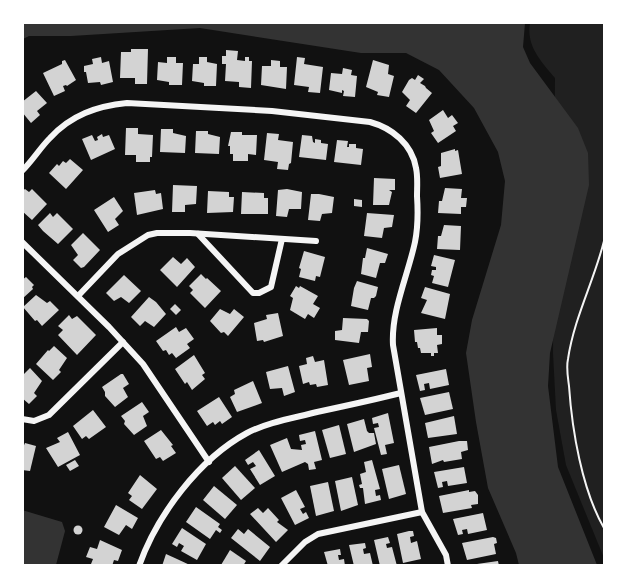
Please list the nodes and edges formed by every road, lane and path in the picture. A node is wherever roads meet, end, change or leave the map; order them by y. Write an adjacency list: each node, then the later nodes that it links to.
1 (22, 171): 9 (street)
2 (197, 234): 3 (street); 3 (street); 7 (street)
3 (282, 239): 4 (street)
4 (316, 241)
5 (604, 241): 13 (path)
6 (22, 242): 7 (street)
7 (78, 296): 8 (street)
8 (123, 342): 10 (street); 11 (street)
9 (401, 393): 11 (street); 12 (street)
10 (22, 419)
11 (209, 462): 14 (street)
12 (422, 512): 15 (street); 16 (street)
13 (604, 528)
14 (140, 566)
15 (281, 566)
16 (448, 566)

